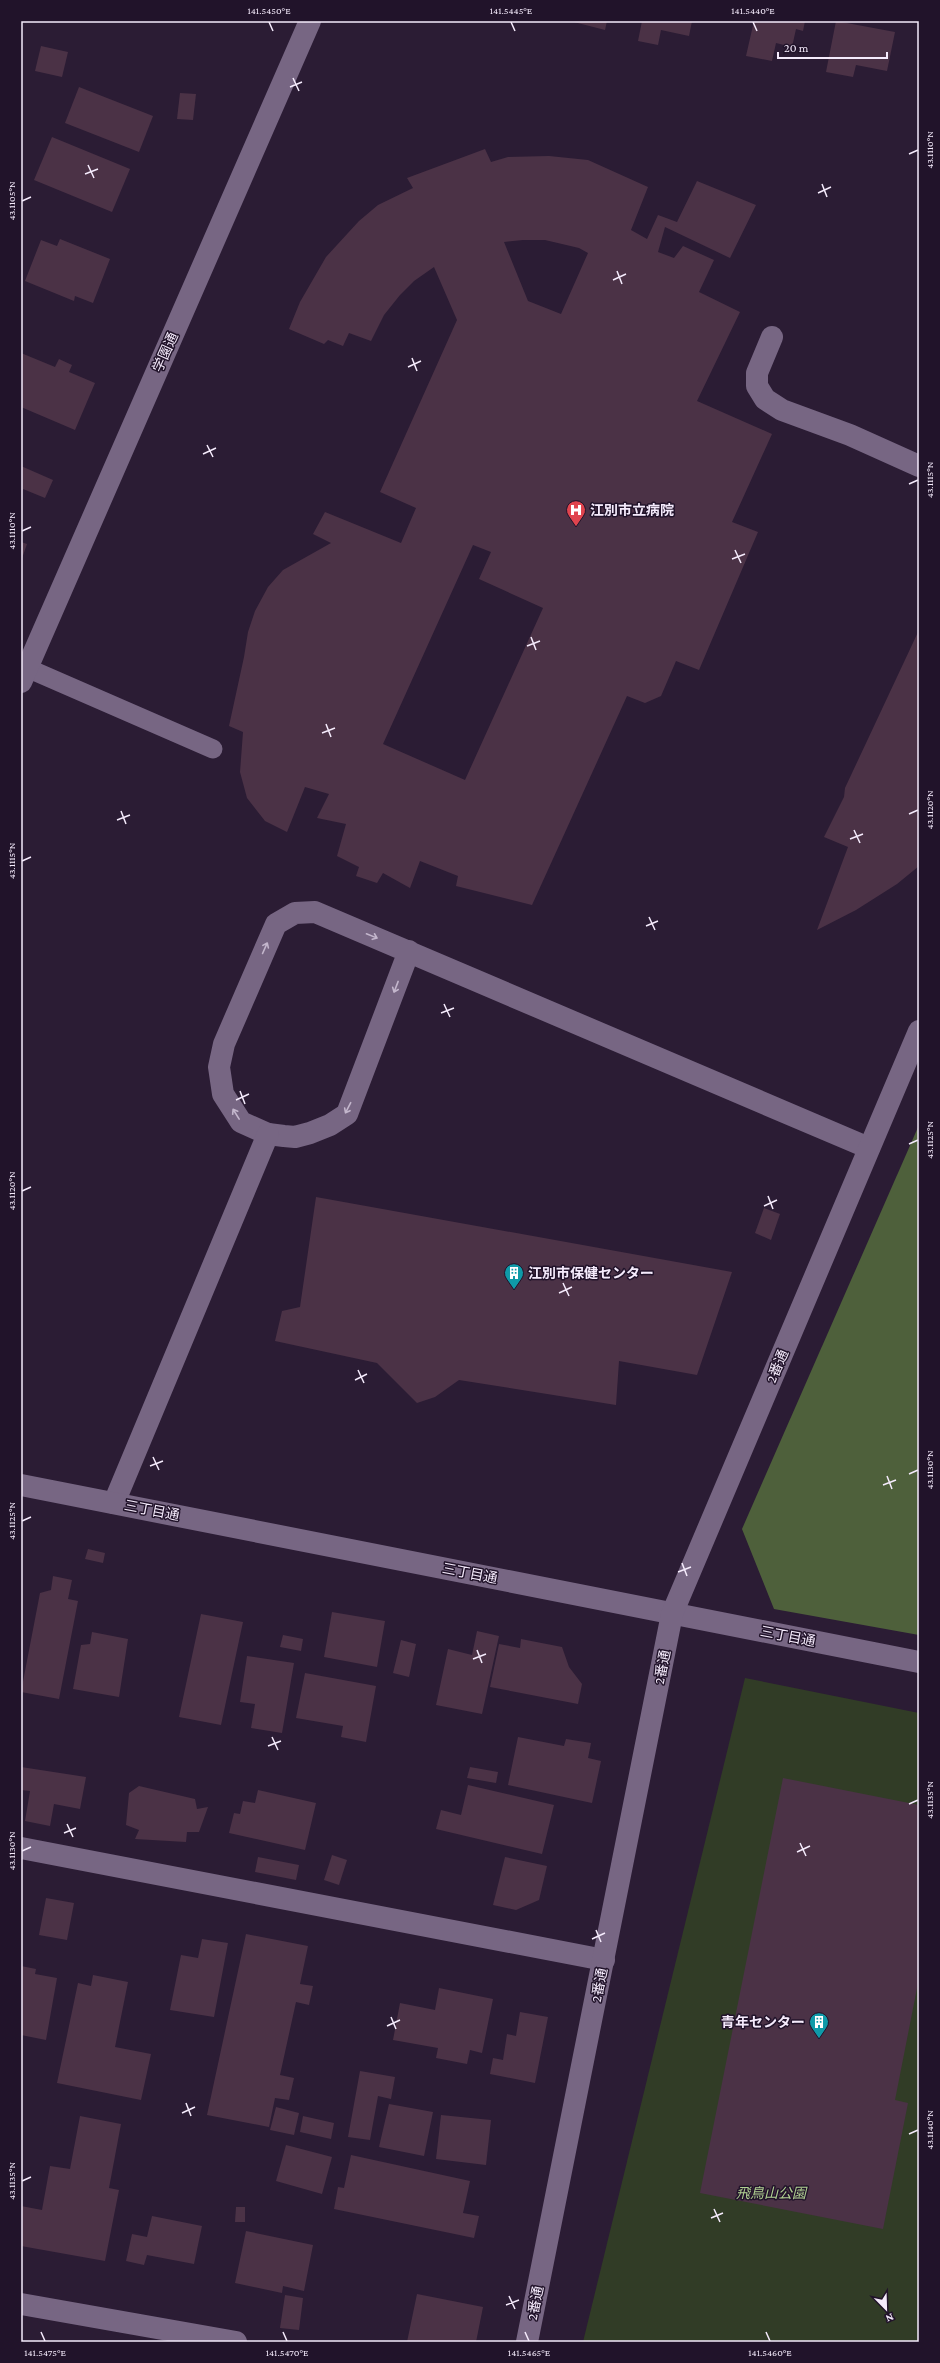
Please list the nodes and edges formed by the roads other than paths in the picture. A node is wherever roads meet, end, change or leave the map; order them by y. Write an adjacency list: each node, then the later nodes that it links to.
1 (310, 21): 4 (street, 学園通)
2 (772, 337): 3 (street)
3 (919, 466)
4 (24, 675): 5 (lane)
5 (213, 749)
6 (409, 951): 8 (street, one-way to 8); 8 (street, one-way to 6); 9 (street)
7 (919, 1031): 9 (street, 2番通)
8 (268, 1134): 11 (street)
9 (869, 1148): 12 (street, 2番通)
10 (21, 1485): 11 (street, 三丁目通)
11 (114, 1503): 12 (street, 三丁目通)
12 (672, 1614): 13 (street, 三丁目通); 15 (street, 2番通)
13 (919, 1662)
14 (21, 1848): 15 (street)
15 (604, 1960): 18 (street, 2番通)
16 (21, 2304): 17 (street)
17 (236, 2342)
18 (527, 2342)

